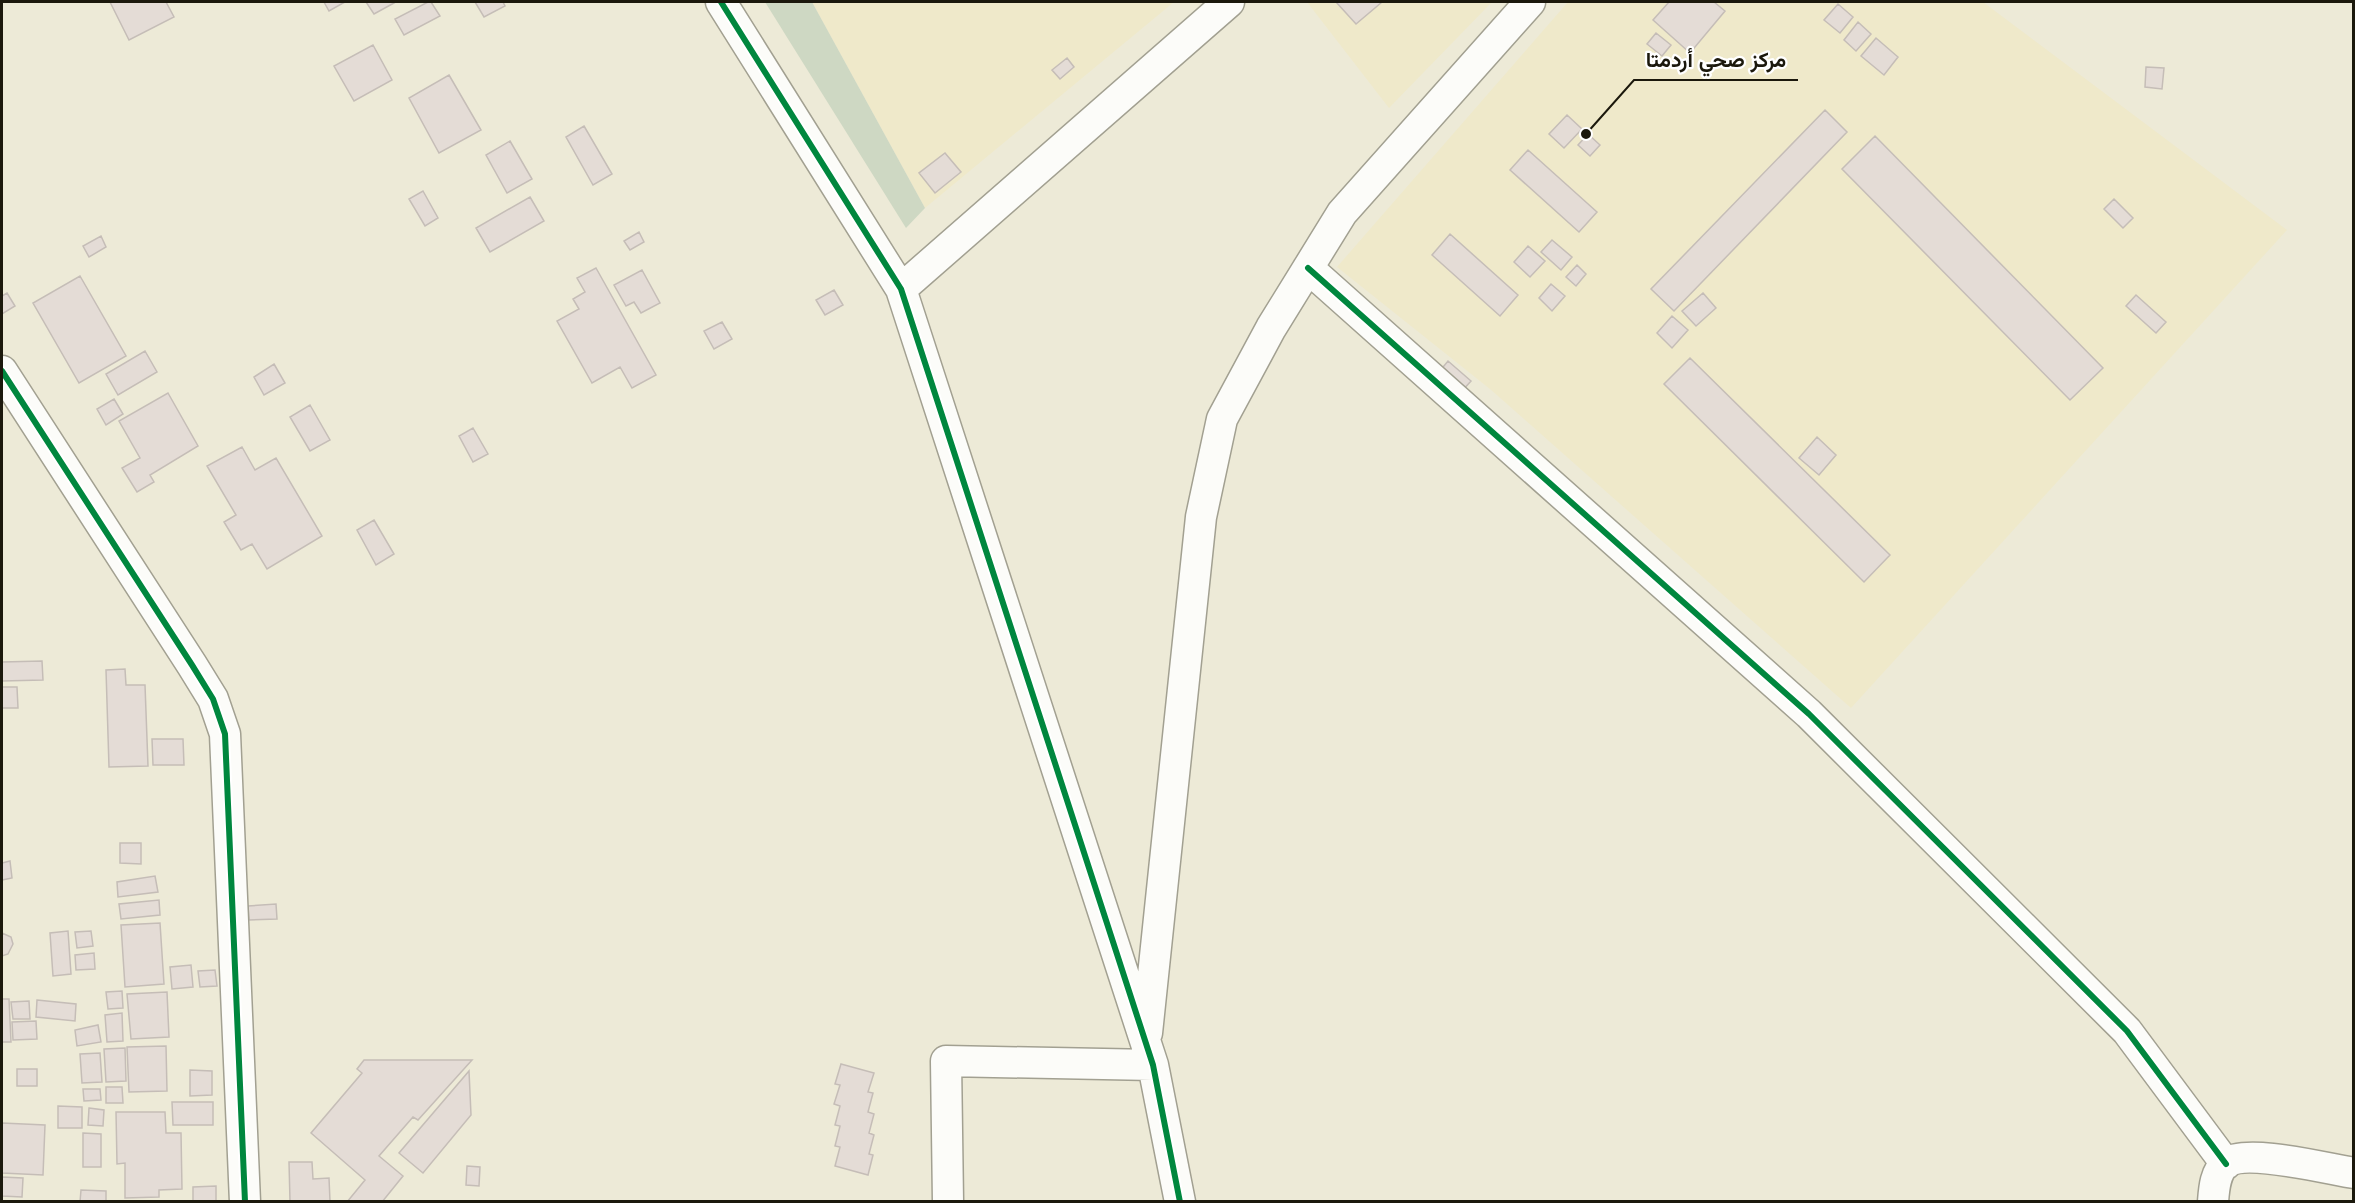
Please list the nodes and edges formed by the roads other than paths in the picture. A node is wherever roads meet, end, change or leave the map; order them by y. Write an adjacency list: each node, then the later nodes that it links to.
1 (721, 2): 5 (street)
2 (1228, 2): 5 (street)
3 (1530, 2): 4 (street)
4 (1308, 268): 7 (street); 8 (street)
5 (901, 289): 7 (street)
6 (2, 371): 10 (street)
7 (1149, 1054): 11 (street); 12 (street)
8 (2226, 1164): 9 (street); 13 (street)
9 (2354, 1173)
10 (245, 1202)
11 (948, 1202)
12 (1180, 1202)
13 (2213, 1202)

